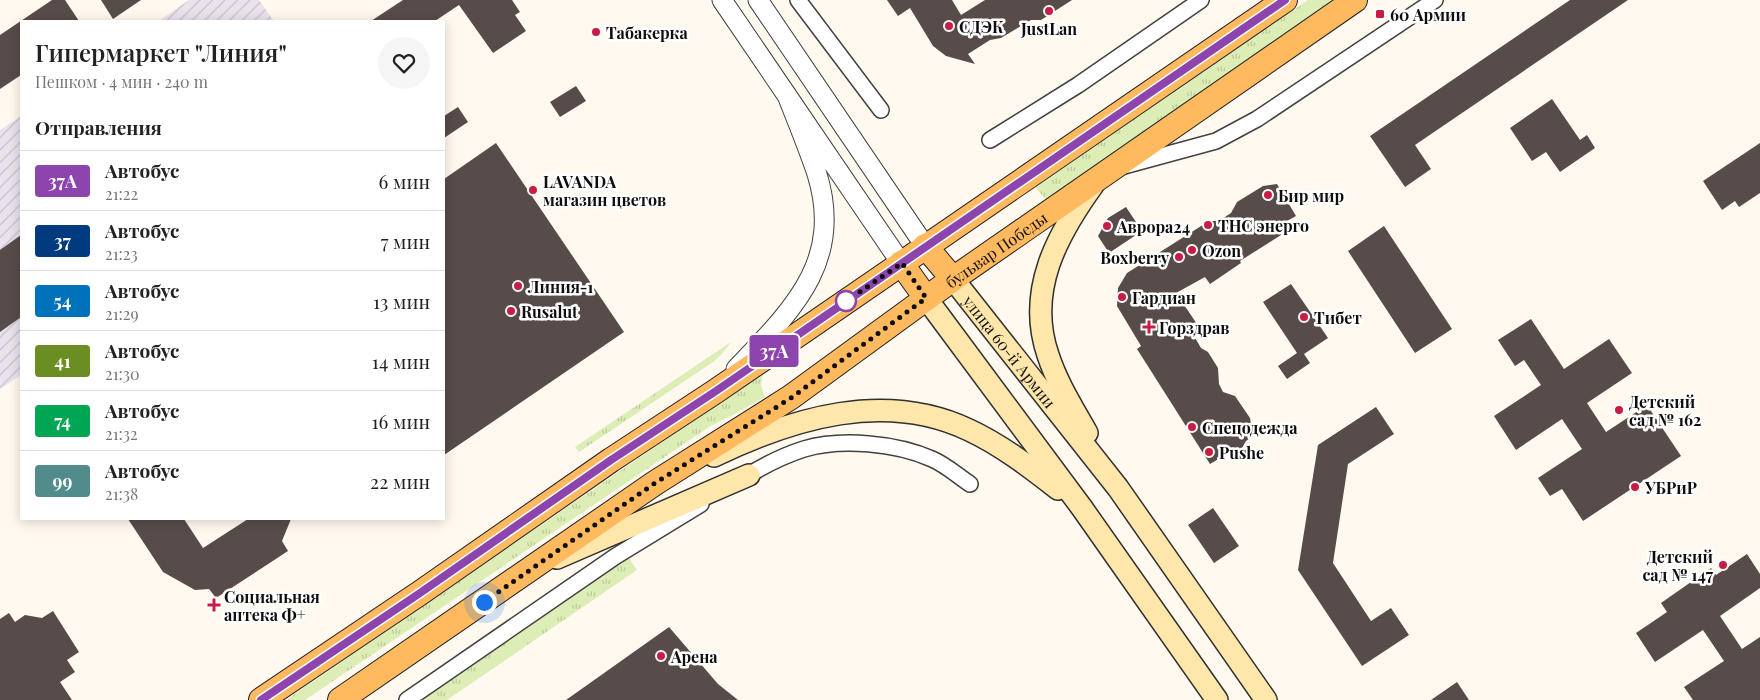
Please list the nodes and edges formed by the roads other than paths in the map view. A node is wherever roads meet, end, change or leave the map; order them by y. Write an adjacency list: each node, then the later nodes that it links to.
1 (722, 0): 8 (street, улица 60-й Армии)
2 (758, 0): 12 (street, улица 60-й Армии)
3 (798, 0): 9 (street)
4 (1200, 0): 10 (street)
5 (1285, 0): 12 (main road)
6 (1355, 0): 11 (main road, бульвар Победы)
7 (1435, 0): 11 (street)
8 (787, 95): 13 (street, улица 60-й Армии); 16 (street)
9 (881, 110)
10 (990, 140)
11 (1104, 173): 14 (main road, бульвар Победы); 20 (main road)
12 (925, 246): 13 (main road); 14 (main road, улица 60-й Армии)
13 (902, 263): 15 (main road, улица 60-й Армии); 16 (main road)
14 (952, 279): 15 (main road, бульвар Победы); 20 (main road, улица 60-й Армии)
15 (926, 298): 18 (main road, бульвар Победы); 21 (main road, улица 60-й Армии)
16 (716, 391): 23 (main road)
17 (749, 475): 19 (street); 22 (main road); 25 (street)
18 (655, 483): 21 (main road); 22 (main road, бульвар Победы)
19 (970, 484)
20 (1118, 488): 27 (main road, улица 60-й Армии)
21 (1082, 508): 26 (main road, улица 60-й Армии)
22 (529, 570): 24 (main road, бульвар Победы)
23 (261, 700)
24 (340, 700)
25 (407, 700)
26 (1217, 700)
27 (1266, 700)

